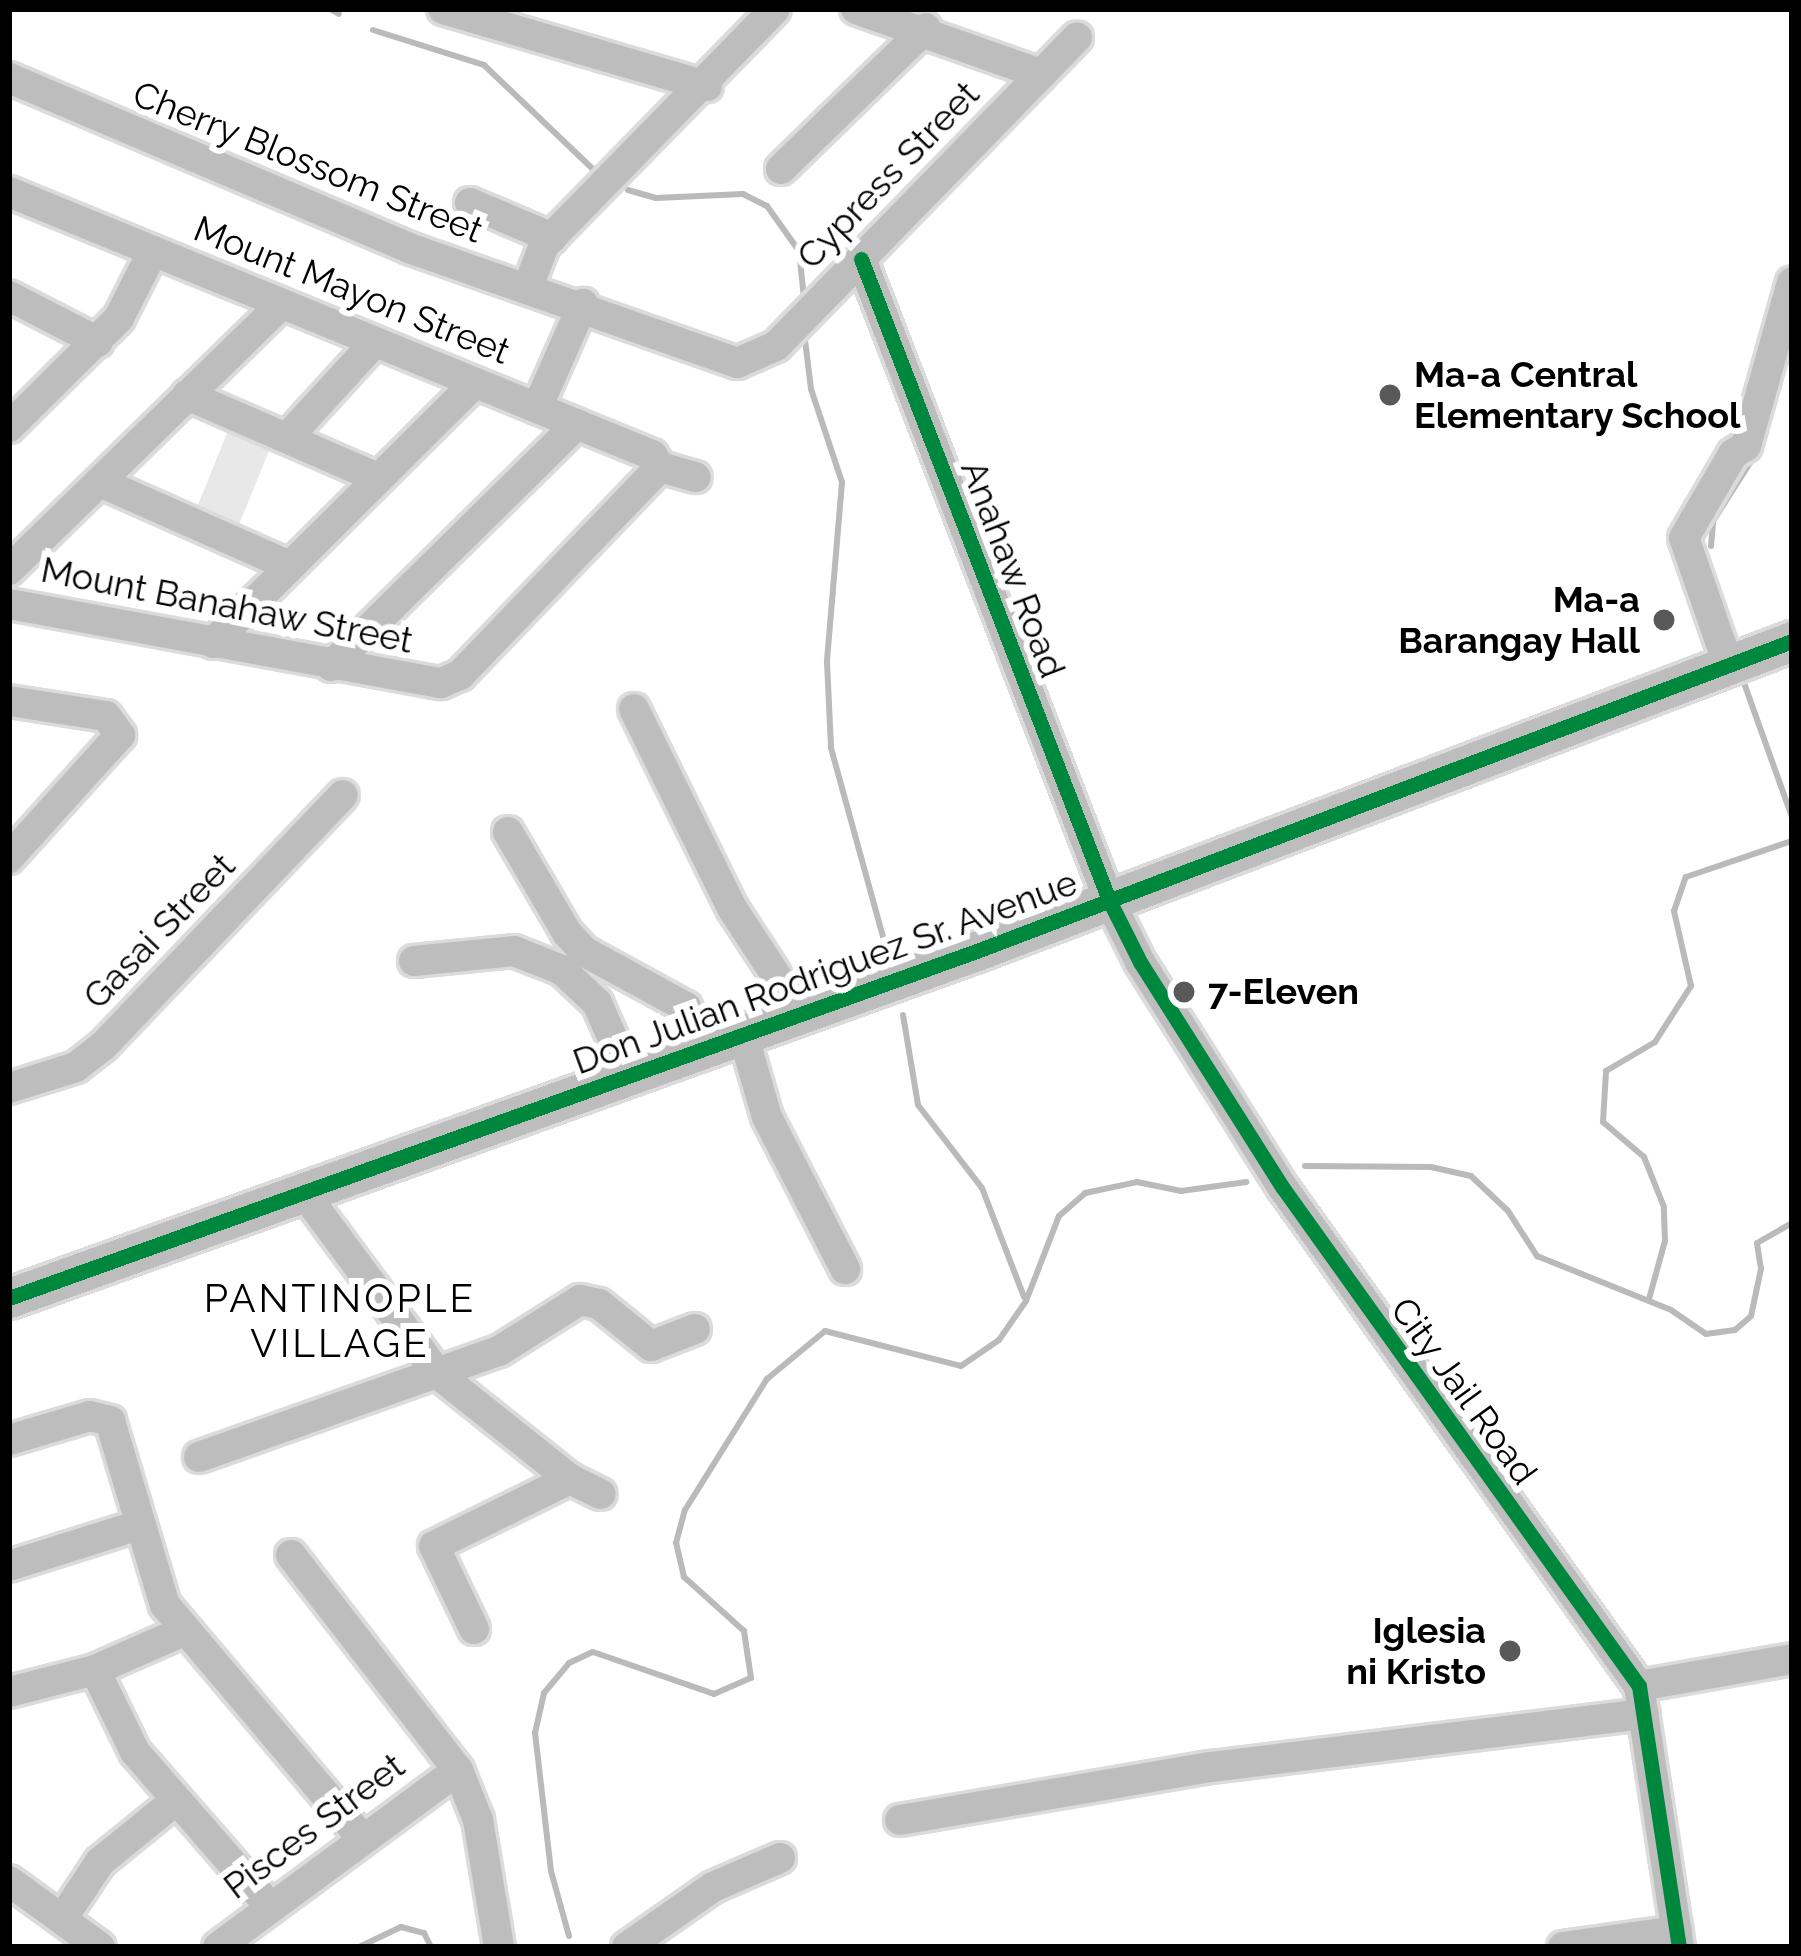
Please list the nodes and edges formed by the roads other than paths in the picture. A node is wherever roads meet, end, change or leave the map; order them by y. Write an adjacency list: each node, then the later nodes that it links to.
1 (443, 9): 8 (street)
2 (776, 9): 8 (street)
3 (856, 9): 4 (street)
4 (926, 28): 6 (street); 9 (street)
5 (1077, 38): 6 (street, Cypress Street)
6 (1041, 74): 14 (street, Cypress Street)
7 (9, 78): 16 (street, Cherry Blossom Street)
8 (706, 86): 12 (street)
9 (781, 169)
10 (9, 192): 13 (street, Mount Mayon Street)
11 (470, 203): 12 (street)
12 (552, 238): 16 (street)
13 (153, 250): 18 (street, Mount Mayon Street); 20 (street)
14 (860, 259): 22 (street, Cypress Street); 45 (street, Anahaw Road)
15 (1792, 282): 38 (street)
16 (528, 287): 19 (street, Cherry Blossom Street)
17 (9, 296): 20 (street)
18 (282, 304): 21 (street, Mount Mayon Street); 24 (street)
19 (583, 304): 22 (street, Cherry Blossom Street); 25 (street)
20 (98, 342): 27 (street)
21 (375, 342): 23 (street, Mount Mayon Street); 28 (street)
22 (751, 361)
23 (475, 383): 25 (street, Mount Mayon Street); 31 (street)
24 (187, 395): 28 (street); 32 (street)
25 (537, 408): 26 (street, Mount Mayon Street)
26 (577, 424): 29 (street, Mount Mayon Street); 39 (street)
27 (9, 427)
28 (287, 438): 31 (street)
29 (660, 466): 30 (street, Mount Mayon Street); 39 (street, Mount Banahaw Street)
30 (696, 477)
31 (377, 478): 33 (street)
32 (100, 482): 33 (street); 34 (street)
33 (290, 566): 37 (street)
34 (9, 570)
35 (9, 604): 37 (street, Mount Banahaw Street)
36 (1792, 640): 38 (main road, Don Julian Rodriguez Sr. Avenue)
37 (213, 643): 39 (street, Mount Banahaw Street)
38 (1728, 664): 45 (main road, Don Julian Rodriguez Sr. Avenue)
39 (331, 666)
40 (9, 701): 44 (street)
41 (634, 709): 47 (street)
42 (344, 795): 51 (street, Gasai Street)
43 (508, 832): 49 (street)
44 (9, 859)
45 (1109, 900): 47 (main road, Don Julian Rodriguez Sr. Avenue); 69 (street, City Jail Road)
46 (414, 961): 50 (street)
47 (801, 1014): 48 (main road, Don Julian Rodriguez Sr. Avenue)
48 (743, 1034): 49 (main road, Don Julian Rodriguez Sr. Avenue); 53 (street)
49 (706, 1048): 50 (main road, Don Julian Rodriguez Sr. Avenue)
50 (629, 1075): 52 (main road, Don Julian Rodriguez Sr. Avenue)
51 (9, 1088)
52 (304, 1193): 54 (main road, Don Julian Rodriguez Sr. Avenue); 56 (street)
53 (845, 1269)
54 (9, 1298)
55 (695, 1329): 56 (street)
56 (438, 1374): 58 (street); 59 (street)
57 (9, 1441): 61 (street)
58 (199, 1457)
59 (570, 1479): 60 (street); 64 (street)
60 (601, 1494)
61 (136, 1526): 63 (street); 65 (street)
62 (290, 1555): 70 (street)
63 (9, 1566)
64 (474, 1630)
65 (184, 1631): 67 (street); 73 (street)
66 (1792, 1659): 69 (street)
67 (95, 1670): 68 (street); 71 (street)
68 (9, 1691)
69 (1641, 1700): 72 (street); 78 (street, City Jail Road)
70 (458, 1769): 73 (street, Pisces Street); 81 (street)
71 (175, 1801): 76 (street); 77 (street)
72 (900, 1820)
73 (361, 1837): 76 (street, Pisces Street)
74 (780, 1858): 82 (street)
75 (9, 1881): 77 (street)
76 (270, 1907): 80 (street, Pisces Street)
77 (62, 1919): 79 (street)
78 (1678, 1939): 83 (street)
79 (100, 1947)
80 (218, 1947)
81 (499, 1947)
82 (627, 1947)
83 (1563, 1947)

